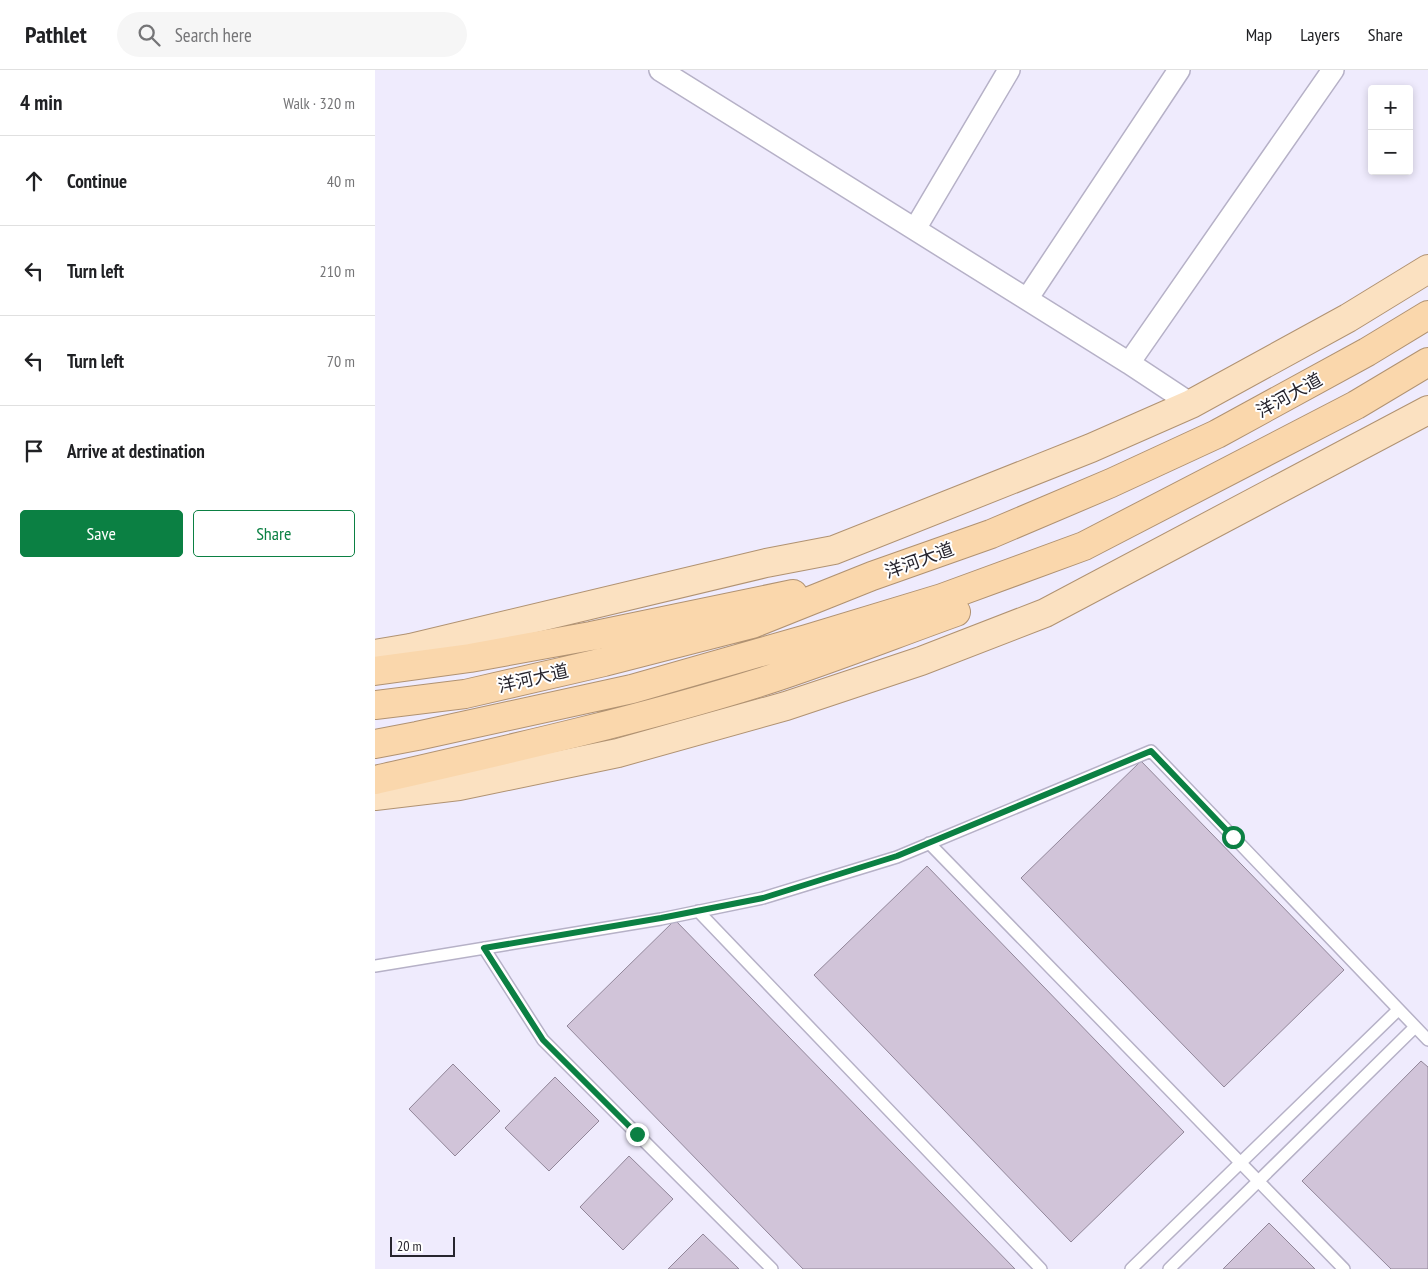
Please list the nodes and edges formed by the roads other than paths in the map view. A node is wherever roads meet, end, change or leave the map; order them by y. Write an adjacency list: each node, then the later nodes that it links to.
1 (660, 70): 5 (street)
2 (1009, 70): 5 (street)
3 (1179, 70): 7 (street)
4 (1333, 70): 10 (street)
5 (915, 229): 7 (street)
6 (1428, 269): 11 (main road)
7 (1027, 299): 10 (street)
8 (1428, 315): 14 (highway, 洋河大道)
9 (1428, 362): 13 (highway, 洋河大道)
10 (1129, 363): 11 (street)
11 (1191, 404): 15 (main road)
12 (1428, 410): 20 (main road)
13 (1084, 546): 18 (highway, 洋河大道); 19 (highway)
14 (872, 576): 16 (highway); 17 (highway, 洋河大道)
15 (375, 654)
16 (375, 671)
17 (375, 704)
18 (375, 744)
19 (375, 780)
20 (375, 796)
21 (929, 843): 22 (lane); 25 (lane); 28 (lane)
22 (699, 911): 23 (lane); 31 (lane)
23 (484, 948): 24 (lane); 30 (lane)
24 (375, 966)
25 (1398, 1010): 26 (lane); 28 (lane)
26 (1415, 1027): 27 (lane); 29 (lane)
27 (1428, 1040)
28 (1241, 1163): 29 (lane); 32 (lane)
29 (1259, 1181): 33 (lane); 34 (lane)
30 (772, 1269)
31 (1041, 1269)
32 (1131, 1269)
33 (1169, 1269)
34 (1344, 1269)

